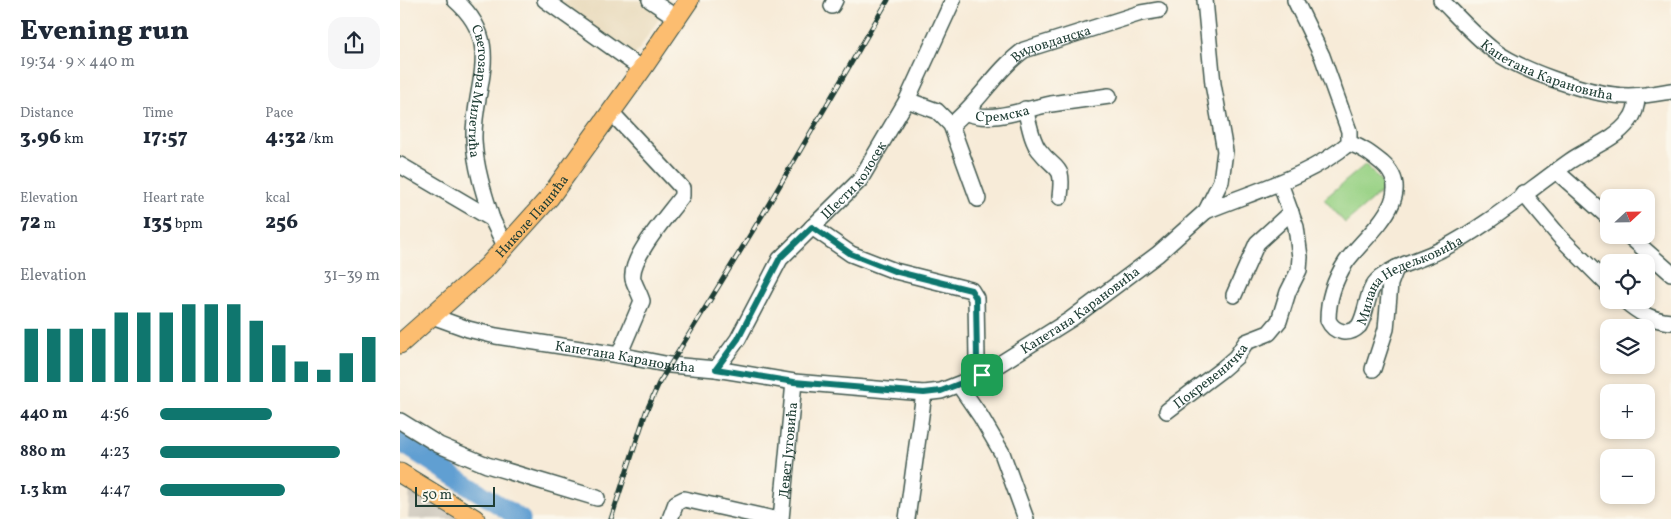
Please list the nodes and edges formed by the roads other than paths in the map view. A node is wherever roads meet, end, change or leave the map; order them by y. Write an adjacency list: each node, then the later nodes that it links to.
1 (456, 0): 30 (street, Светозара Милетића)
2 (545, 0): 11 (street)
3 (650, 0): 10 (street)
4 (689, 0): 10 (main road, Николе Пашића)
5 (953, 0): 15 (street, Шести колосек)
6 (1205, 0): 28 (street, Капетана Карановића)
7 (1295, 0): 20 (street)
8 (1441, 0): 14 (street, Капетана Карановића)
9 (1159, 10): 18 (street, Видовданска)
10 (677, 18): 11 (main road, Николе Пашића)
11 (642, 69): 17 (main road, Николе Пашића)
12 (1671, 90): 14 (street, Капетана Карановића)
13 (1109, 96): 16 (street, Сремска)
14 (1637, 96): 22 (street, Милана Недељковића)
15 (907, 100): 19 (street); 31 (street, Шести колосек)
16 (1026, 109): 18 (street, Сремска); 25 (street)
17 (611, 112): 33 (main road, Николе Пашића); 42 (street)
18 (967, 113): 19 (street, Сремска)
19 (951, 124): 26 (street)
20 (1349, 144): 23 (street); 34 (street, Милана Недељковића)
21 (400, 166): 30 (street)
22 (1556, 171): 24 (street, Милана Недељковића); 27 (street)
23 (1280, 183): 28 (street); 29 (street, Покревеничка)
24 (1523, 193): 34 (street, Милана Недељковића); 36 (street)
25 (1060, 197)
26 (978, 199)
27 (1600, 210)
28 (1206, 211): 45 (street, Капетана Карановића)
29 (1291, 212): 37 (street); 49 (street, Покревеничка)
30 (492, 219): 33 (street, Светозара Милетића)
31 (812, 227): 43 (street, Шести колосек); 45 (street)
32 (1638, 244): 35 (street)
33 (506, 248): 39 (main road, Николе Пашића)
34 (1396, 268): 44 (street)
35 (1671, 273)
36 (1600, 277)
37 (1234, 295)
38 (1634, 309): 40 (street)
39 (432, 316): 41 (main road, Николе Пашића); 42 (street, Капетана Карановића)
40 (1671, 322)
41 (400, 344)
42 (620, 355): 43 (street, Капетана Карановића)
43 (716, 369): 46 (street, Капетана Карановића)
44 (1373, 369)
45 (982, 375): 47 (street, Капетана Карановића)
46 (794, 382): 48 (street, Капетана Карановића); 56 (street, Девет Југовића)
47 (959, 385): 48 (street, Капетана Карановића); 58 (street)
48 (924, 393): 57 (street)
49 (1167, 411)
50 (400, 421): 52 (street)
51 (400, 472): 53 (main road)
52 (597, 498)
53 (475, 519)
54 (670, 519): 55 (street)
55 (774, 519)
56 (781, 519)
57 (907, 519)
58 (1026, 519)

